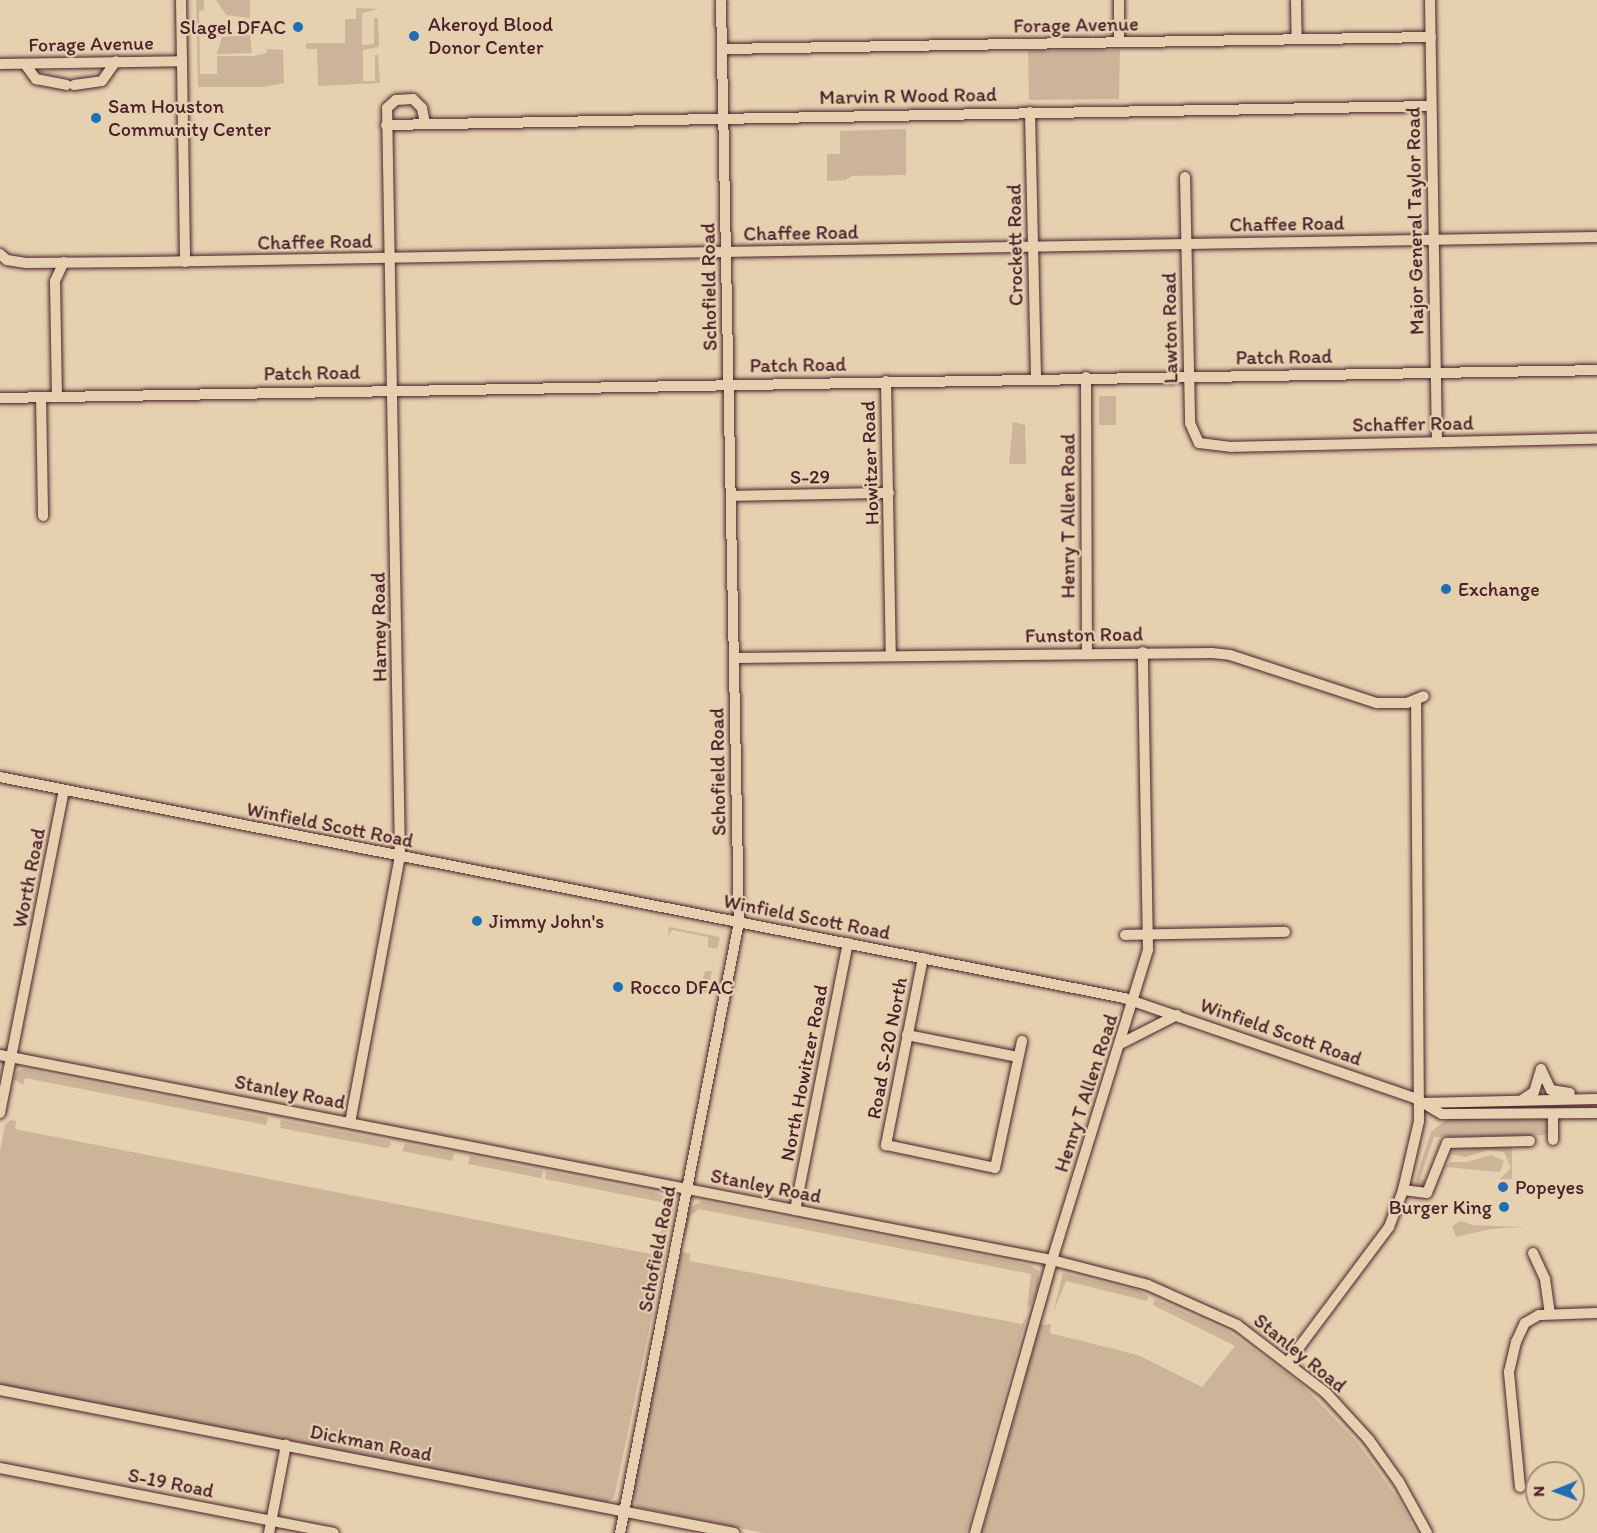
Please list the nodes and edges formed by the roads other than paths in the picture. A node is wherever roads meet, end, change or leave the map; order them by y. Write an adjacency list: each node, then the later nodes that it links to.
1 (181, 0): 11 (street)
2 (721, 0): 9 (street, Schofield Road)
3 (1119, 0): 8 (street)
4 (1296, 0): 7 (street)
5 (1430, 0): 6 (street, Major General Taylor Road)
6 (1431, 37): 7 (street, Forage Avenue); 14 (street, Major General Taylor Road)
7 (1297, 39): 8 (street, Forage Avenue)
8 (1119, 42): 9 (street, Forage Avenue)
9 (723, 49): 16 (street, Schofield Road)
10 (116, 61): 11 (street, Forage Avenue); 13 (street, Forage Avenue); 13 (street)
11 (182, 61): 28 (street)
12 (0, 64): 13 (street, Forage Avenue)
13 (25, 64)
14 (1431, 106): 15 (street, Marvin R Wood Road); 21 (street, Major General Taylor Road)
15 (1030, 112): 16 (street, Marvin R Wood Road); 23 (street, Crockett Road)
16 (724, 118): 17 (street, Marvin R Wood Road); 24 (street, Schofield Road)
17 (425, 124): 18 (street, Marvin R Wood Road); 18 (street)
18 (386, 125): 26 (street, Harney Road)
19 (1185, 177): 22 (street, Lawton Road)
20 (1597, 237): 21 (street, Chaffee Road)
21 (1432, 240): 22 (street, Chaffee Road); 30 (street, Major General Taylor Road)
22 (1186, 244): 23 (street, Chaffee Road); 32 (street, Lawton Road)
23 (1033, 246): 24 (street, Chaffee Road); 33 (street, Crockett Road)
24 (727, 252): 26 (street, Chaffee Road); 35 (street, Schofield Road)
25 (3, 257): 27 (street, Chaffee Road)
26 (390, 258): 28 (street, Chaffee Road); 36 (street, Harney Road)
27 (64, 262): 28 (street, Chaffee Road); 38 (street)
28 (185, 262)
29 (1597, 370): 30 (street, Patch Road)
30 (1435, 372): 32 (street, Patch Road); 41 (street, Major General Taylor Road)
31 (1086, 377): 32 (street, Patch Road); 33 (street, Patch Road); 47 (street, Henry T Allen Road)
32 (1189, 377): 42 (street, Lawton Road)
33 (1036, 378): 34 (street, Patch Road)
34 (886, 381): 35 (street, Patch Road); 43 (street, Howitzer Road)
35 (729, 384): 36 (street, Patch Road); 44 (street, Schofield Road)
36 (393, 390): 38 (street, Patch Road); 52 (street, Harney Road)
37 (41, 397): 38 (street, Patch Road); 39 (street, Patch Road); 45 (street)
38 (57, 397)
39 (0, 398)
40 (1597, 439): 41 (street, Schaffer Road)
41 (1437, 441): 42 (street, Schaffer Road)
42 (1231, 447)
43 (889, 493): 44 (street, S-29); 48 (street, Howitzer Road)
44 (731, 496): 49 (street, Schofield Road)
45 (43, 516)
46 (1143, 652): 47 (street, Funston Road); 56 (street, Henry T Allen Road); 69 (street, Funston Road)
47 (1087, 654): 48 (street, Funston Road)
48 (891, 656): 49 (street, Funston Road)
49 (734, 658): 53 (street, Schofield Road)
50 (0, 777): 51 (street, Winfield Scott Road)
51 (64, 791): 52 (street, Winfield Scott Road); 64 (street, Worth Road)
52 (400, 857): 53 (street, Winfield Scott Road); 73 (street, Harney Road)
53 (739, 922): 57 (street, Winfield Scott Road); 76 (street, Schofield Road)
54 (1285, 932): 56 (street)
55 (1125, 935): 56 (street)
56 (1150, 935): 59 (street, Henry T Allen Road)
57 (848, 943): 58 (street, Winfield Scott Road); 78 (street, North Howitzer Road)
58 (923, 957): 59 (street, Winfield Scott Road); 61 (street, Road S-20 North)
59 (1134, 1000): 60 (street, Winfield Scott Road); 63 (street, Henry T Allen Road)
60 (1177, 1015): 63 (street); 69 (street, Winfield Scott Road)
61 (907, 1035): 65 (street); 65 (street, Road S-20 North)
62 (1022, 1041): 65 (street)
63 (1120, 1044): 80 (street, Henry T Allen Road)
64 (5, 1056): 70 (street, Worth Road); 73 (street, Stanley Road)
65 (1018, 1057)
66 (1597, 1094): 68 (street)
67 (1597, 1099): 68 (street, Winfield Scott Road)
68 (1522, 1100): 69 (street, Winfield Scott Road)
69 (1419, 1103): 72 (street); 77 (street)
70 (0, 1113)
71 (1597, 1113): 72 (street)
72 (1553, 1114): 74 (street)
73 (350, 1123): 76 (street, Stanley Road)
74 (1553, 1140)
75 (1530, 1141): 77 (street)
76 (687, 1189): 78 (street, Stanley Road); 88 (street, Schofield Road)
77 (1403, 1190): 83 (street)
78 (795, 1210): 80 (street, Stanley Road)
79 (1533, 1253): 82 (street)
80 (1052, 1260): 83 (street, Stanley Road); 94 (street, Henry T Allen Road)
81 (1597, 1313): 82 (street)
82 (1550, 1314): 87 (street)
83 (1288, 1362): 95 (street, Stanley Road)
84 (0, 1390): 85 (street, Dickman Road)
85 (286, 1445): 88 (street, Dickman Road); 89 (street)
86 (0, 1468): 89 (street, S-19 Road)
87 (1520, 1487)
88 (624, 1511): 92 (street, Schofield Road); 93 (street, Dickman Road)
89 (272, 1521): 90 (street); 91 (street, S-19 Road)
90 (269, 1533)
91 (334, 1533)
92 (620, 1533)
93 (735, 1533)
94 (975, 1533)
95 (1427, 1533)

